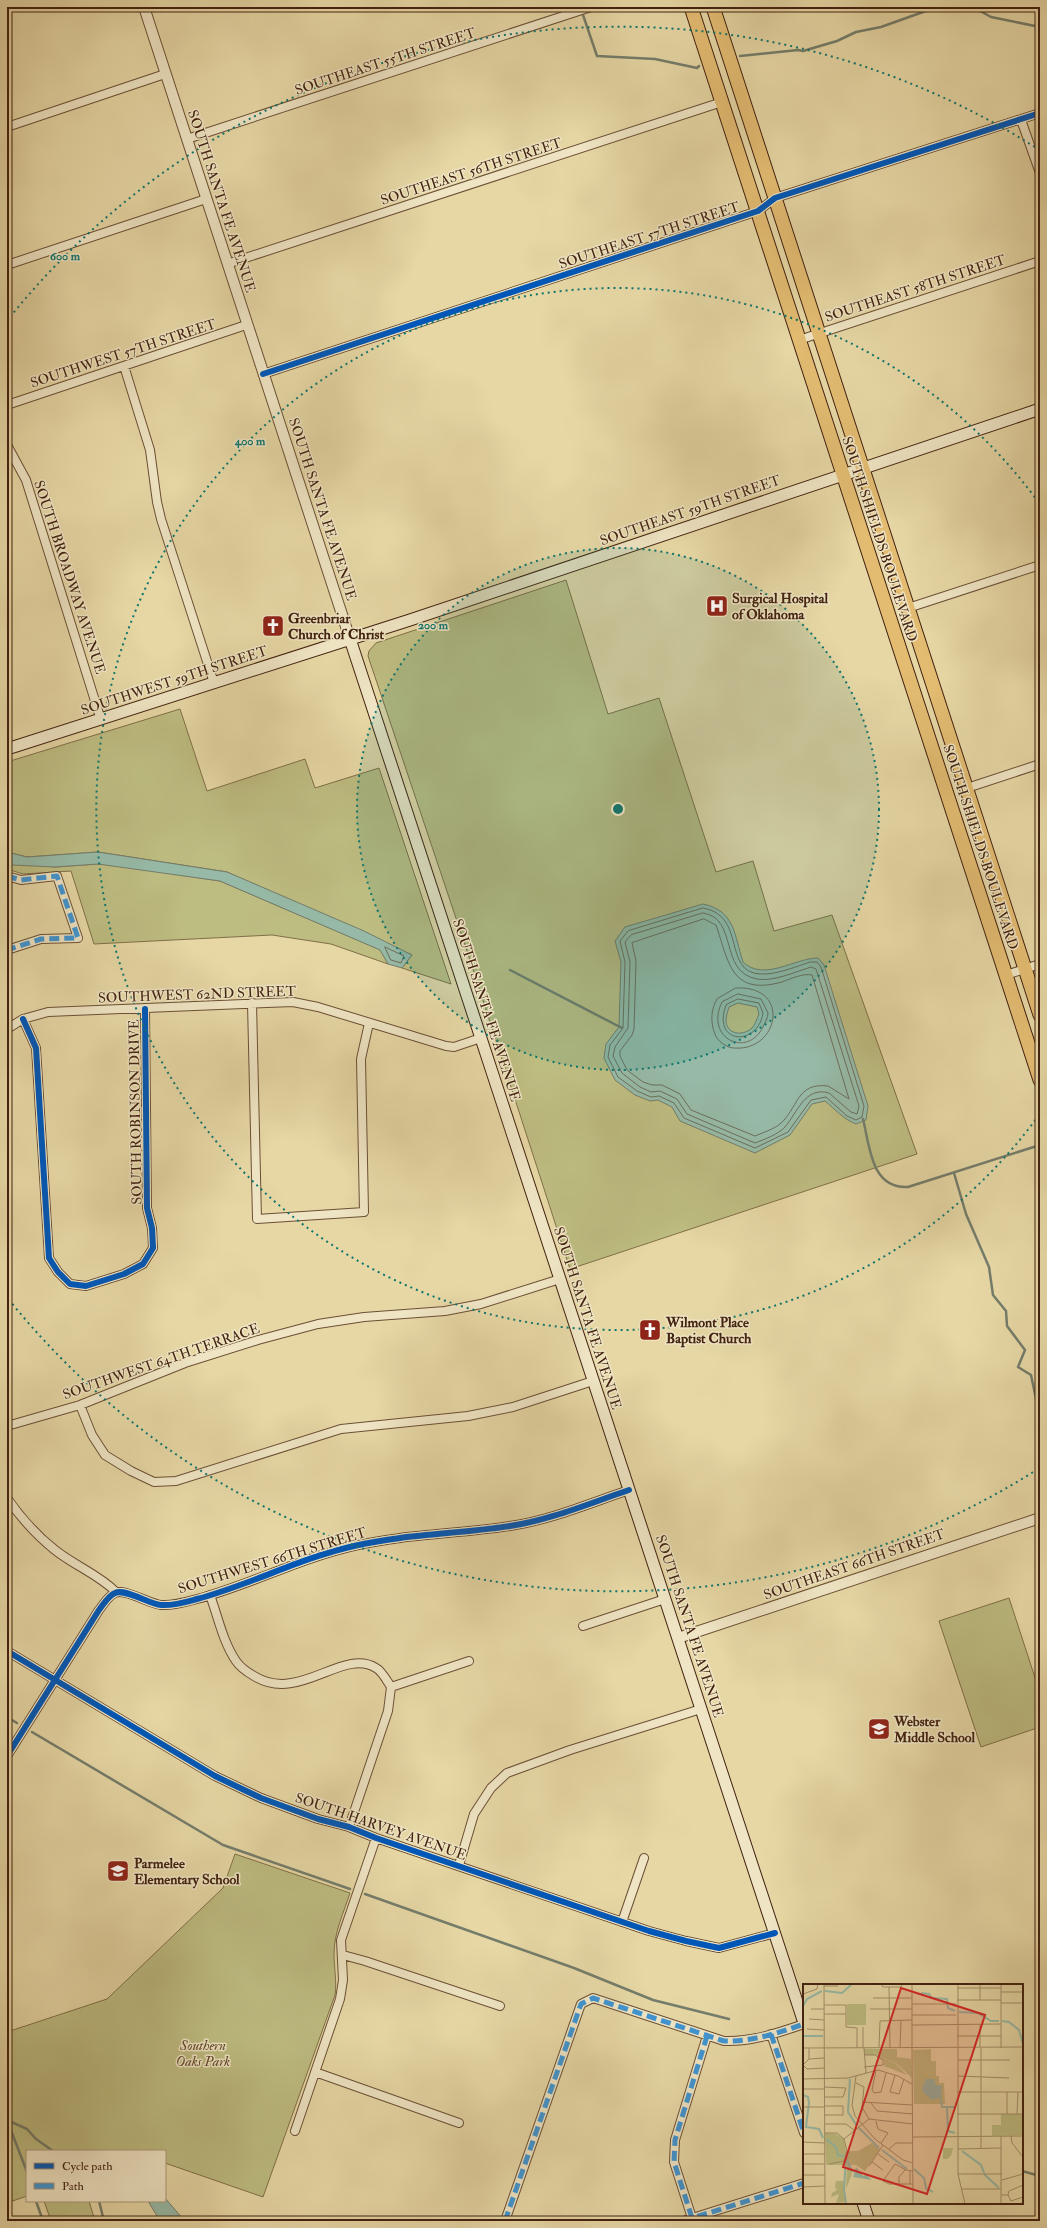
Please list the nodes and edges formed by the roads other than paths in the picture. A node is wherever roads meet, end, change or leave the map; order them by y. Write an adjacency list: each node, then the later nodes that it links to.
1 (144, 7): 5 (street, SOUTH SANTA FE AVENUE)
2 (591, 7): 10 (street, SOUTHEAST 55TH STREET)
3 (691, 7): 6 (main road, SOUTH SHIELDS BOULEVARD)
4 (713, 7): 12 (main road, SOUTH SHIELDS BOULEVARD)
5 (165, 74): 9 (street); 10 (street, SOUTH SANTA FE AVENUE)
6 (722, 102): 14 (main road, SOUTH SHIELDS BOULEVARD); 16 (street, SOUTHEAST 56TH STREET)
7 (1040, 113): 8 (street, SOUTHEAST 57TH STREET)
8 (1021, 120): 11 (street); 12 (street, SOUTHEAST 57TH STREET)
9 (7, 127)
10 (187, 139): 13 (street, SOUTH SANTA FE AVENUE)
11 (1040, 173)
12 (775, 198): 14 (street, SOUTHEAST 57TH STREET); 19 (main road, SOUTH SHIELDS BOULEVARD)
13 (206, 199): 16 (street, SOUTH SANTA FE AVENUE); 17 (street)
14 (758, 211): 20 (main road, SOUTH SHIELDS BOULEVARD); 22 (street, SOUTHEAST 57TH STREET)
15 (1040, 261): 19 (street, SOUTHEAST 58TH STREET)
16 (227, 264): 18 (street, SOUTH SANTA FE AVENUE)
17 (7, 265)
18 (246, 325): 21 (street, SOUTHWEST 57TH STREET); 22 (street, SOUTH SANTA FE AVENUE)
19 (818, 333): 20 (street, SOUTHEAST 58TH STREET); 26 (main road, SOUTH SHIELDS BOULEVARD)
20 (799, 340): 27 (main road, SOUTH SHIELDS BOULEVARD)
21 (124, 366): 23 (street, SOUTHWEST 57TH STREET); 31 (street)
22 (263, 374): 30 (street, SOUTH SANTA FE AVENUE)
23 (7, 405)
24 (1040, 409): 26 (main road, SOUTHEAST 59TH STREET)
25 (7, 445): 32 (street, SOUTH BROADWAY AVENUE)
26 (862, 467): 27 (main road, SOUTHEAST 59TH STREET); 29 (main road, SOUTH SHIELDS BOULEVARD)
27 (843, 475): 30 (main road, SOUTHEAST 59TH STREET); 34 (main road, SOUTH SHIELDS BOULEVARD)
28 (1040, 565): 29 (street)
29 (908, 608): 33 (main road, SOUTH SHIELDS BOULEVARD)
30 (350, 639): 31 (main road, SOUTHWEST 59TH STREET); 49 (main road, SOUTH SANTA FE AVENUE)
31 (214, 683): 32 (main road, SOUTHWEST 59TH STREET)
32 (101, 720): 35 (main road, SOUTHWEST 59TH STREET)
33 (945, 720): 34 (main road); 37 (main road, SOUTH SHIELDS BOULEVARD)
34 (925, 726): 42 (main road, SOUTH SHIELDS BOULEVARD)
35 (7, 749)
36 (1040, 764): 37 (street)
37 (967, 788): 41 (main road, SOUTH SHIELDS BOULEVARD)
38 (7, 876): 39 (street)
39 (7, 950)
40 (1040, 964): 41 (street)
41 (1025, 969): 42 (street); 45 (main road, SOUTH SHIELDS BOULEVARD)
42 (1006, 975): 50 (main road, SOUTH SHIELDS BOULEVARD)
43 (252, 1003): 44 (street, SOUTHWEST 62ND STREET); 47 (street, SOUTHWEST 62ND STREET); 47 (street)
44 (145, 1009): 46 (street, SOUTHWEST 62ND STREET); 46 (street, SOUTH ROBINSON DRIVE)
45 (1040, 1015)
46 (23, 1019): 48 (street, SOUTHWEST 62ND STREET)
47 (369, 1023): 49 (street, SOUTHWEST 62ND STREET)
48 (7, 1029)
49 (481, 1038): 51 (main road, SOUTH SANTA FE AVENUE)
50 (1040, 1080)
51 (560, 1279): 52 (main road, SOUTH SANTA FE AVENUE); 53 (street, SOUTHWEST 64TH TERRACE)
52 (593, 1381): 53 (street); 55 (main road, SOUTH SANTA FE AVENUE)
53 (80, 1404): 54 (street, SOUTHWEST 64TH TERRACE)
54 (7, 1426)
55 (629, 1490): 59 (street, SOUTHWEST 66TH STREET); 60 (main road, SOUTH SANTA FE AVENUE)
56 (7, 1498): 58 (street)
57 (1040, 1518): 62 (street, SOUTHEAST 66TH STREET)
58 (116, 1592): 59 (street, SOUTHWEST 66TH STREET); 65 (street)
59 (210, 1595): 66 (street)
60 (665, 1599): 61 (street); 62 (main road, SOUTH SANTA FE AVENUE)
61 (583, 1626)
62 (678, 1638): 67 (main road, SOUTH SANTA FE AVENUE)
63 (7, 1651): 65 (street, SOUTH HARVEY AVENUE)
64 (470, 1661): 66 (street)
65 (54, 1679): 68 (street); 69 (street, SOUTH HARVEY AVENUE)
66 (391, 1687): 69 (street)
67 (701, 1708): 72 (street); 74 (main road, SOUTH SANTA FE AVENUE)
68 (7, 1756)
69 (350, 1826): 70 (street, SOUTH HARVEY AVENUE)
70 (376, 1838): 72 (street, SOUTH HARVEY AVENUE); 75 (street)
71 (644, 1858): 73 (street)
72 (459, 1865): 73 (street, SOUTH HARVEY AVENUE)
73 (622, 1922): 74 (street, SOUTH HARVEY AVENUE)
74 (775, 1933): 77 (main road, SOUTH SANTA FE AVENUE)
75 (343, 1955): 76 (street); 81 (street)
76 (500, 2006)
77 (803, 2020)
78 (803, 2023): 79 (street)
79 (771, 2034): 80 (street); 83 (street)
80 (707, 2036): 87 (street); 88 (street)
81 (315, 2072): 82 (street); 84 (street)
82 (459, 2123)
83 (803, 2130)
84 (295, 2131)
85 (803, 2183): 87 (street)
86 (863, 2204): 90 (main road)
87 (692, 2218): 89 (street)
88 (504, 2221)
89 (683, 2221)
90 (869, 2221)

